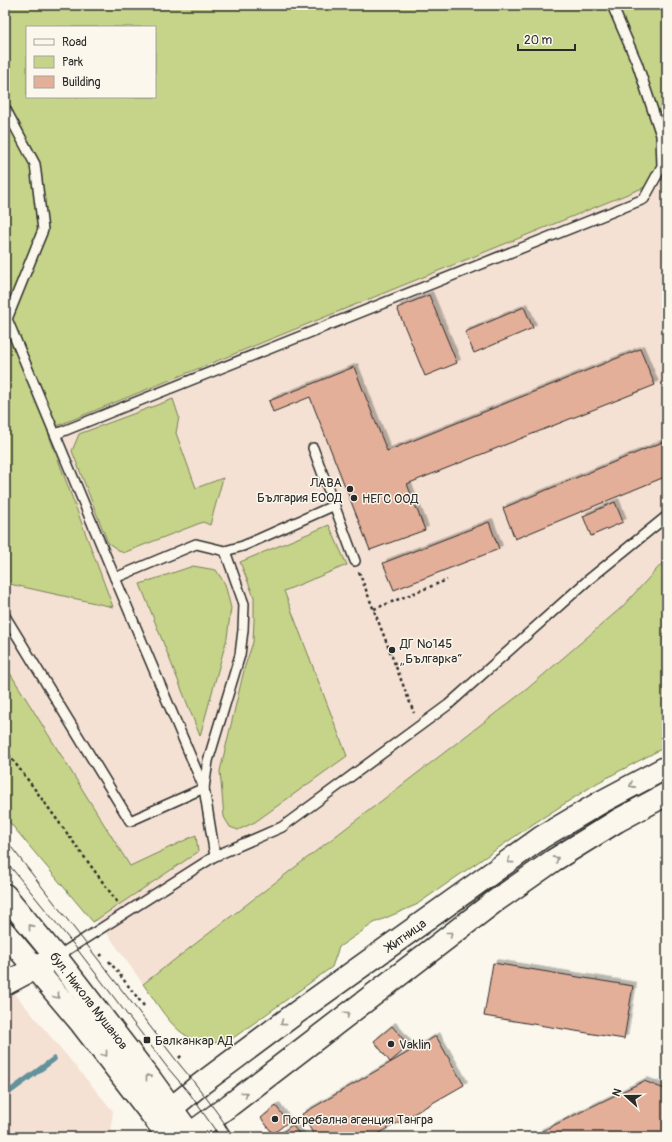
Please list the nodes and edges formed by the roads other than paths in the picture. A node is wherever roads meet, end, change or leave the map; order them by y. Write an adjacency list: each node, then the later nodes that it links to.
1 (612, 5): 4 (lane)
2 (5, 108): 3 (lane)
3 (6, 316): 4 (lane)
4 (56, 434): 10 (lane)
5 (314, 448): 6 (lane)
6 (335, 505): 8 (lane); 9 (lane)
7 (667, 516): 15 (lane)
8 (225, 551): 10 (lane); 13 (lane)
9 (355, 561)
10 (115, 578): 13 (lane)
11 (5, 616): 13 (lane)
12 (667, 767): 22 (street, Житница, one-way to 22)
13 (204, 788): 15 (lane)
14 (667, 794): 21 (street, Житница, one-way to 14)
15 (215, 856): 18 (lane)
16 (5, 895): 18 (street, бул. Никола Мушанов, one-way to 16)
17 (5, 933): 19 (street, бул. Никола Мушанов)
18 (56, 957): 19 (street); 22 (street, бул. Никола Мушанов, one-way to 18)
19 (34, 968): 20 (street); 22 (street, бул. Никола Мушанов, one-way to 22)
20 (5, 984)
21 (214, 1117): 23 (street, Житница); 24 (lane)
22 (166, 1122): 23 (street)
23 (190, 1136)
24 (226, 1137)

